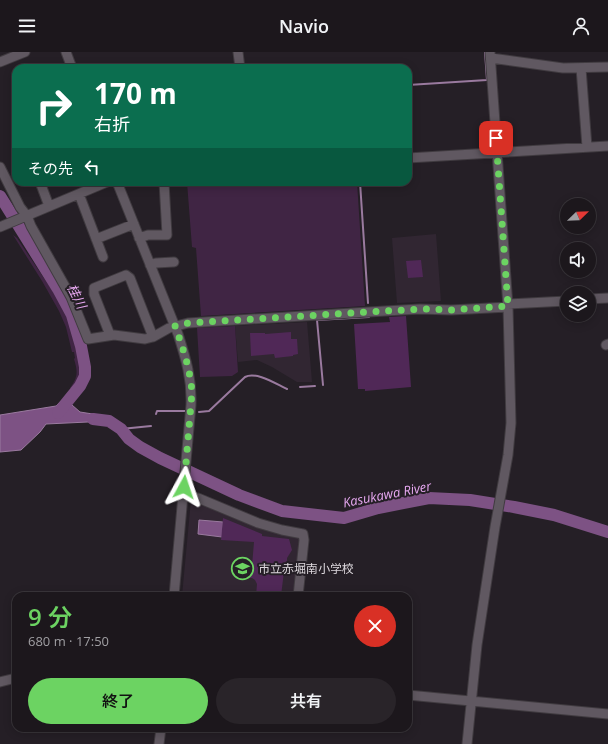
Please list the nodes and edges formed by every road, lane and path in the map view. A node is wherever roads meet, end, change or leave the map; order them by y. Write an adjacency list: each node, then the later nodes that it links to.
1 (25, 52): 5 (street)
2 (66, 52): 6 (street)
3 (238, 52): 7 (street)
4 (491, 55): 9 (street); 12 (street)
5 (0, 62)
6 (70, 64)
7 (240, 64)
8 (608, 67): 9 (street)
9 (581, 68): 11 (street)
10 (608, 146): 11 (street)
11 (588, 147): 12 (street)
12 (497, 154): 13 (street); 32 (street)
13 (412, 158)
14 (0, 167): 21 (street)
15 (42, 186): 20 (street)
16 (93, 186): 19 (street)
17 (119, 186): 22 (street)
18 (164, 186): 25 (street)
19 (83, 189): 20 (street); 24 (street)
20 (49, 206): 21 (street)
21 (26, 216): 23 (street); 34 (street)
22 (134, 224): 24 (street); 25 (street)
23 (2, 226)
24 (96, 238): 26 (street)
25 (139, 238): 28 (street)
26 (103, 257)
27 (174, 262): 28 (street)
28 (150, 265): 33 (street)
29 (608, 298): 30 (street)
30 (596, 299)
31 (560, 302): 32 (street)
32 (507, 306): 33 (street); 42 (street)
33 (175, 326): 35 (street); 36 (street)
34 (110, 335): 35 (street); 35 (street)
35 (154, 337)
36 (183, 490): 37 (street); 38 (street)
37 (174, 592)
38 (298, 592)
39 (12, 679): 40 (street)
40 (0, 682)
41 (412, 696): 42 (street)
42 (471, 701): 43 (street); 46 (street)
43 (608, 714)
44 (160, 732): 45 (street)
45 (159, 744)
46 (467, 744)

